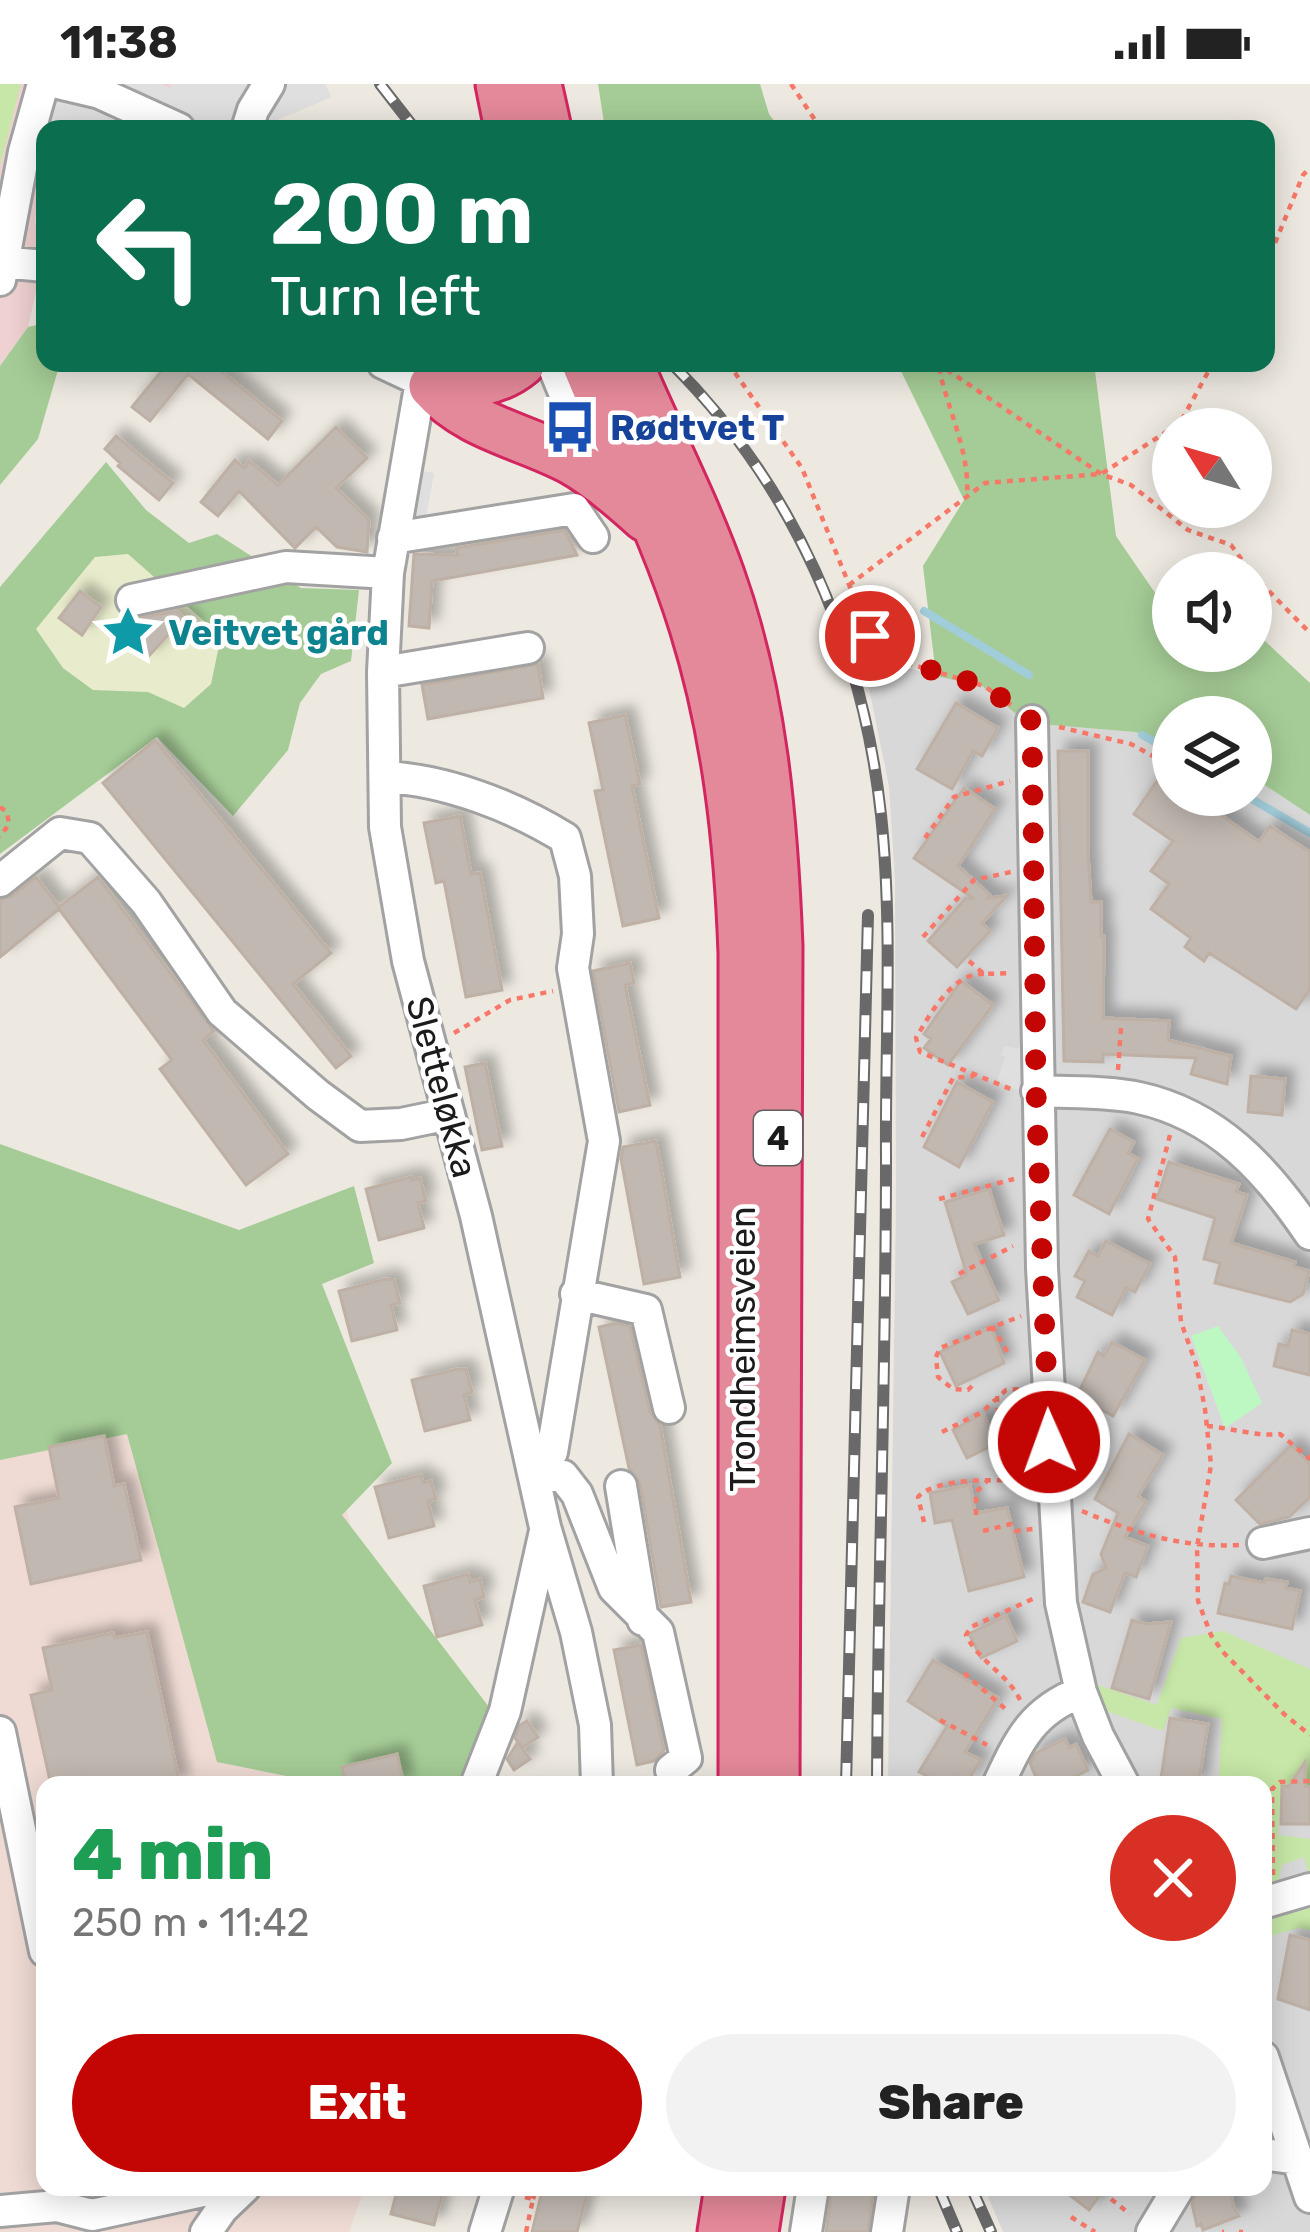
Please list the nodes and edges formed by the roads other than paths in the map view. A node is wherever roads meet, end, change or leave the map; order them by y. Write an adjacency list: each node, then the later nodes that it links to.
1 (43, 84): 6 (street)
2 (62, 84): 7 (street)
3 (499, 84): 9 (highway)
4 (538, 84): 10 (highway)
5 (255, 88): 8 (street)
6 (38, 120)
7 (159, 120)
8 (249, 120)
9 (506, 120)
10 (546, 120)
11 (34, 153): 13 (street)
12 (36, 266): 13 (street)
13 (1, 268)
14 (401, 372): 19 (street)
15 (508, 372): 19 (highway)
16 (557, 372): 20 (street)
17 (589, 372): 21 (highway, Trondheimsveien / 4)
18 (633, 372): 49 (highway, Trondheimsveien / 4)
19 (426, 384): 20 (highway); 23 (street, Sletteløkka)
20 (600, 480): 21 (highway)
21 (658, 534): 48 (highway, Trondheimsveien / 4)
22 (592, 537): 23 (street)
23 (393, 538): 24 (street, Sletteløkka)
24 (388, 573): 25 (street); 27 (street, Sletteløkka)
25 (132, 600)
26 (528, 648): 27 (street)
27 (383, 671): 29 (street, Sletteløkka)
28 (1032, 721): 31 (street)
29 (385, 777): 32 (street, Sletteløkka); 34 (street)
30 (0, 881): 32 (street)
31 (1037, 1096): 33 (street); 42 (street)
32 (449, 1114): 36 (street, Sletteløkka)
33 (1310, 1234)
34 (576, 1294): 35 (street); 36 (street)
35 (669, 1408)
36 (533, 1473): 38 (street, Sletteløkka); 41 (street)
37 (622, 1486): 41 (street)
38 (545, 1527): 46 (street); 47 (street, Sletteløkka)
39 (1310, 1534): 40 (street)
40 (1263, 1544)
41 (643, 1620): 45 (street)
42 (1081, 1692): 44 (street); 50 (street)
43 (0, 1734): 53 (street)
44 (1006, 1767)
45 (670, 1770)
46 (480, 1776)
47 (597, 1776)
48 (742, 1776)
49 (776, 1776)
50 (1119, 1776)
51 (1310, 1889): 52 (street)
52 (1272, 1900)
53 (36, 1908)
54 (1272, 2083): 56 (street)
55 (1272, 2155): 56 (street)
56 (1298, 2159): 65 (street)
57 (176, 2196): 67 (street)
58 (236, 2196): 68 (street)
59 (496, 2196): 69 (street)
60 (727, 2196): 70 (highway)
61 (761, 2196): 71 (highway)
62 (812, 2196): 72 (street)
63 (893, 2196): 73 (street)
64 (1174, 2196): 74 (street)
65 (1310, 2197)
66 (0, 2211): 67 (street)
67 (102, 2211)
68 (206, 2232)
69 (485, 2232)
70 (721, 2232)
71 (755, 2232)
72 (806, 2232)
73 (887, 2232)
74 (1152, 2232)

